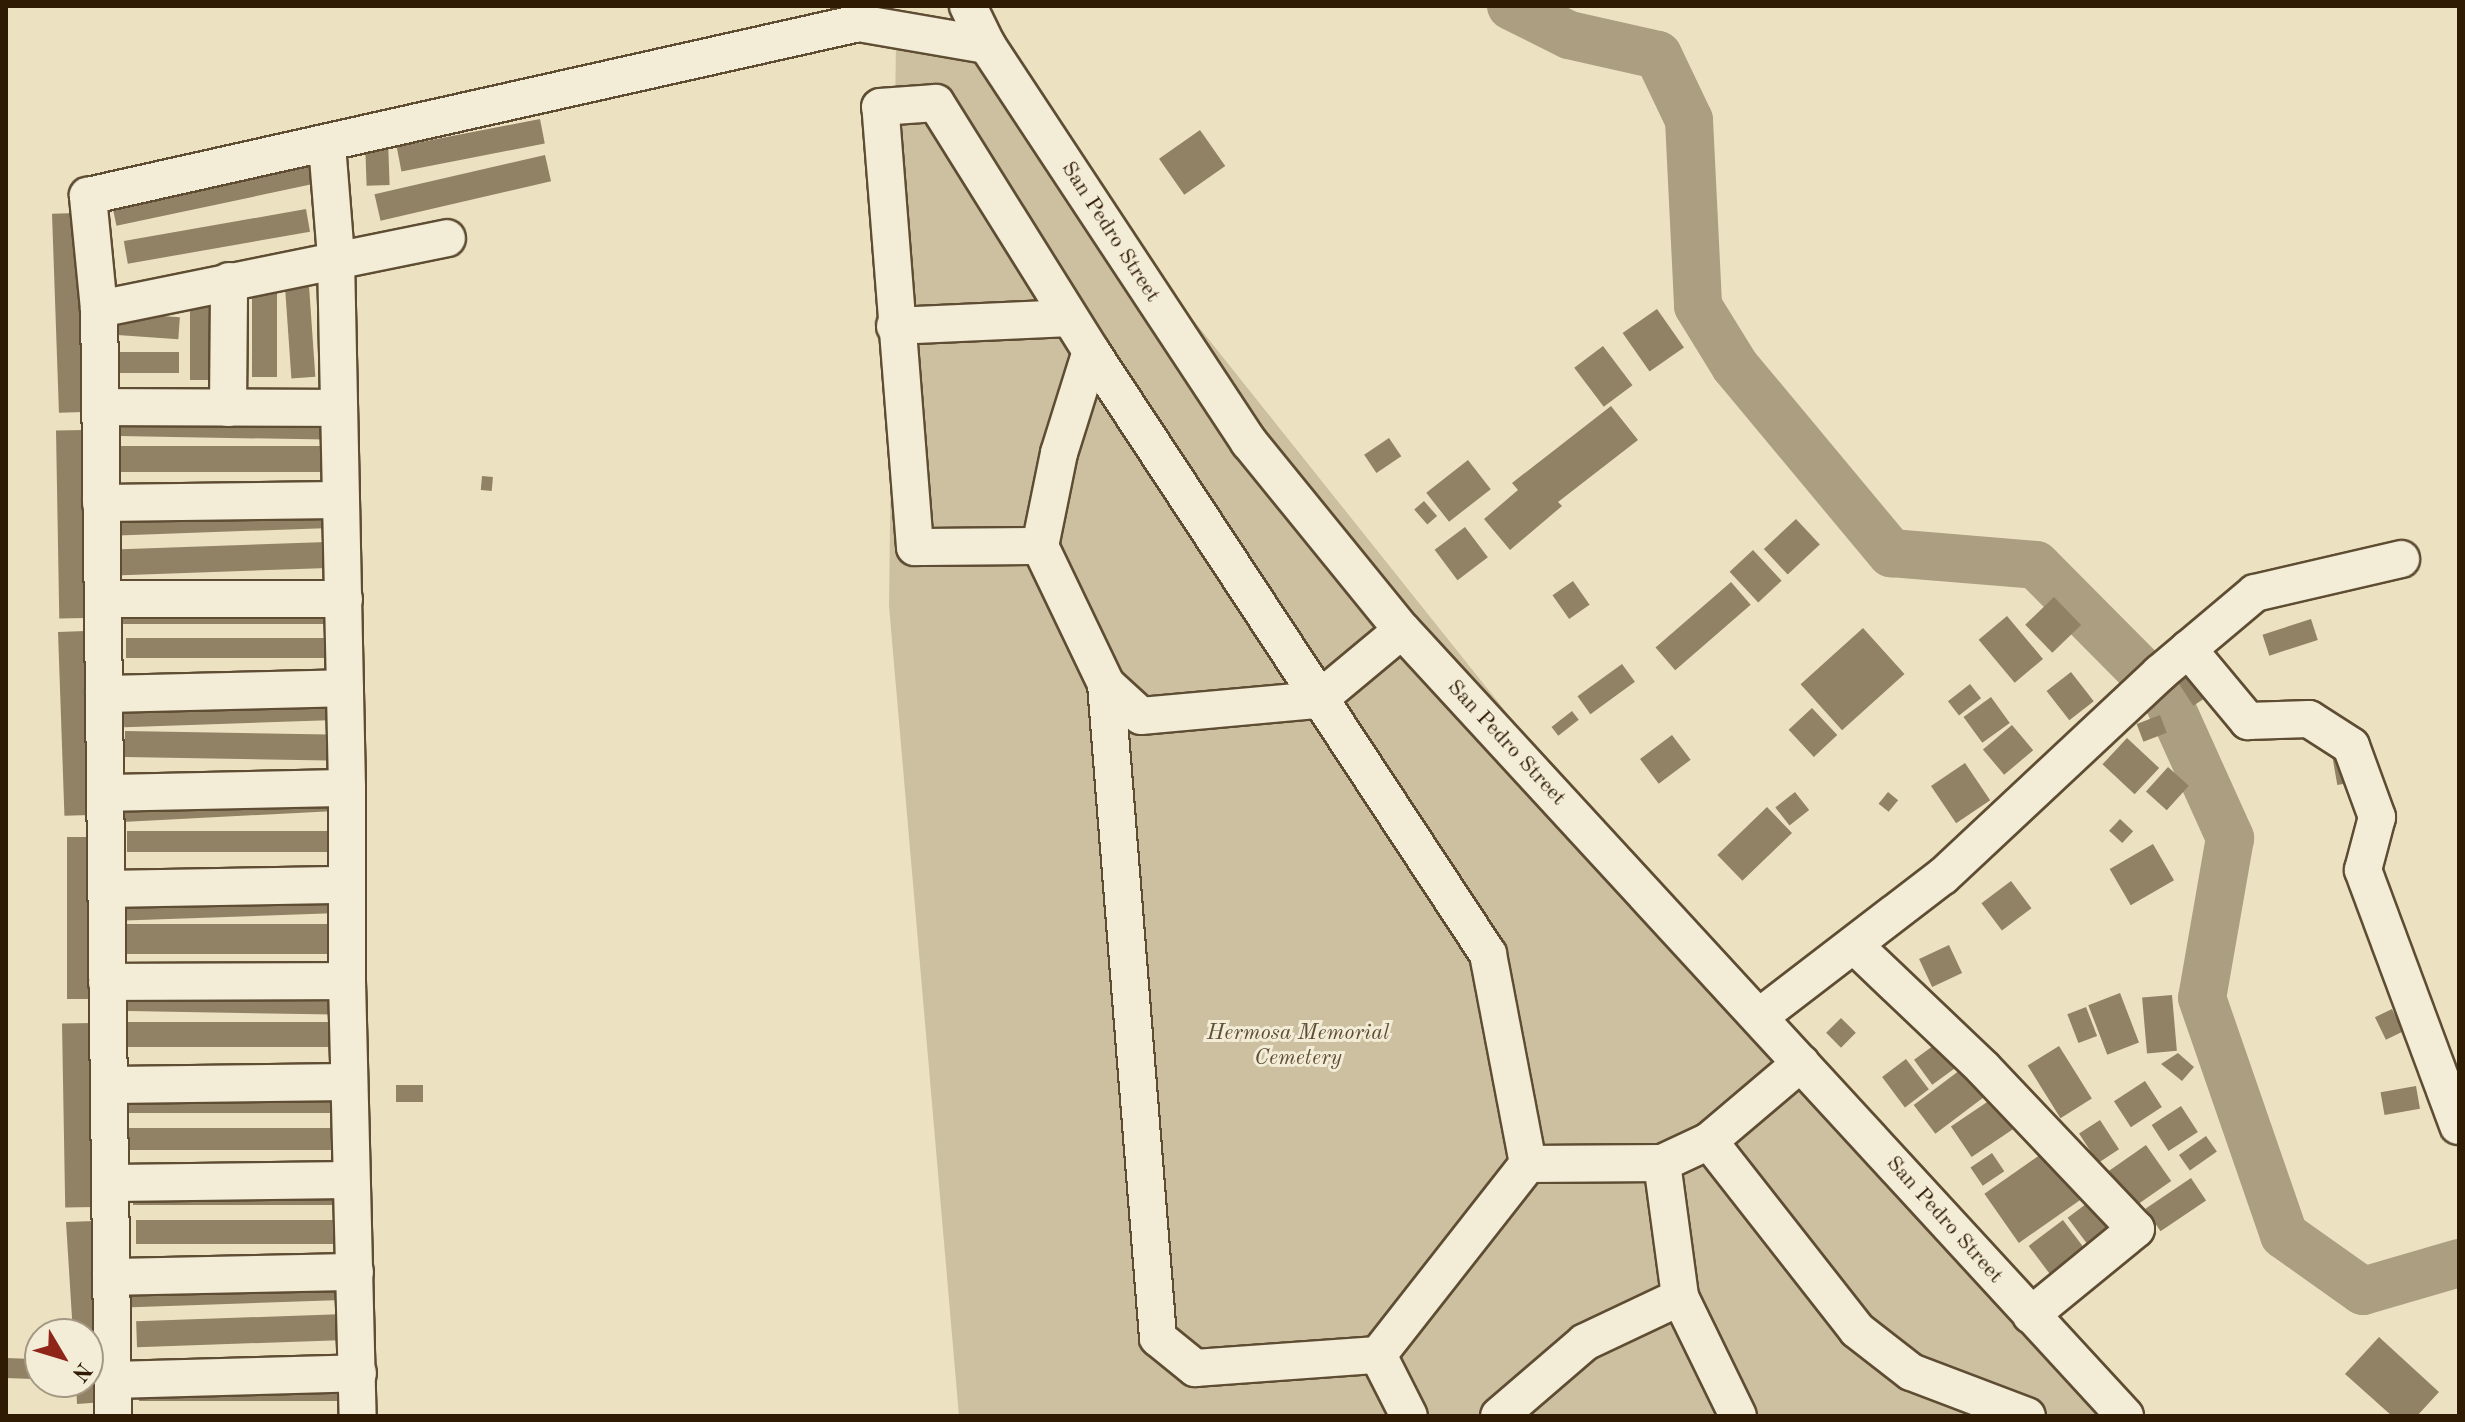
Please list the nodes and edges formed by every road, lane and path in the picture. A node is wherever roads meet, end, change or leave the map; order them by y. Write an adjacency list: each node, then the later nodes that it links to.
1 (968, 6): 2 (street, San Pedro Street)
2 (987, 45): 3 (street); 20 (street, San Pedro Street)
3 (327, 145): 5 (street); 7 (street)
4 (447, 238): 5 (street)
5 (336, 258): 6 (street); 13 (street)
6 (229, 281): 7 (street); 12 (street)
7 (99, 309): 11 (street)
8 (1069, 318): 9 (street); 9 (street); 10 (street)
9 (895, 326): 16 (street)
10 (1091, 351): 16 (street); 25 (street)
11 (100, 407): 12 (street); 15 (street)
12 (228, 408): 13 (street)
13 (339, 408): 14 (street)
14 (339, 500): 15 (street); 19 (street)
15 (101, 503): 18 (street)
16 (1040, 546): 22 (street)
17 (2401, 559): 21 (street)
18 (103, 599): 19 (street); 24 (street)
19 (344, 599): 23 (street)
20 (1402, 630): 25 (street); 35 (street, San Pedro Street)
21 (2188, 649): 32 (street); 39 (street)
22 (1106, 684): 26 (street); 27 (street)
23 (345, 688): 24 (street); 28 (street)
24 (104, 694): 29 (street)
25 (1318, 700): 26 (street); 42 (street)
26 (1141, 716): 27 (street)
27 (1107, 738): 49 (street)
28 (347, 788): 29 (street); 30 (street)
29 (106, 793): 31 (street)
30 (345, 885): 31 (street); 33 (street)
31 (108, 889): 34 (street)
32 (1855, 946): 35 (street); 48 (street)
33 (347, 981): 34 (street); 37 (street)
34 (107, 982): 38 (street)
35 (1759, 1017): 36 (street, San Pedro Street)
36 (1801, 1063): 40 (street); 48 (street, San Pedro Street)
37 (349, 1082): 38 (street); 43 (street)
38 (110, 1085): 44 (street)
39 (2458, 1126)
40 (1709, 1141): 41 (street); 57 (street)
41 (1662, 1163): 42 (street); 47 (street)
42 (1528, 1164): 49 (street)
43 (351, 1180): 44 (street); 45 (street)
44 (112, 1183): 46 (street)
45 (355, 1272): 46 (street); 50 (street)
46 (111, 1277): 51 (street)
47 (1680, 1297): 55 (street); 56 (street)
48 (2031, 1315): 58 (street, San Pedro Street)
49 (1378, 1355): 54 (street)
50 (358, 1373): 51 (street); 53 (street)
51 (113, 1380): 52 (street)
52 (113, 1416)
53 (358, 1416)
54 (1409, 1416)
55 (1499, 1416)
56 (1738, 1416)
57 (2027, 1416)
58 (2125, 1416)

